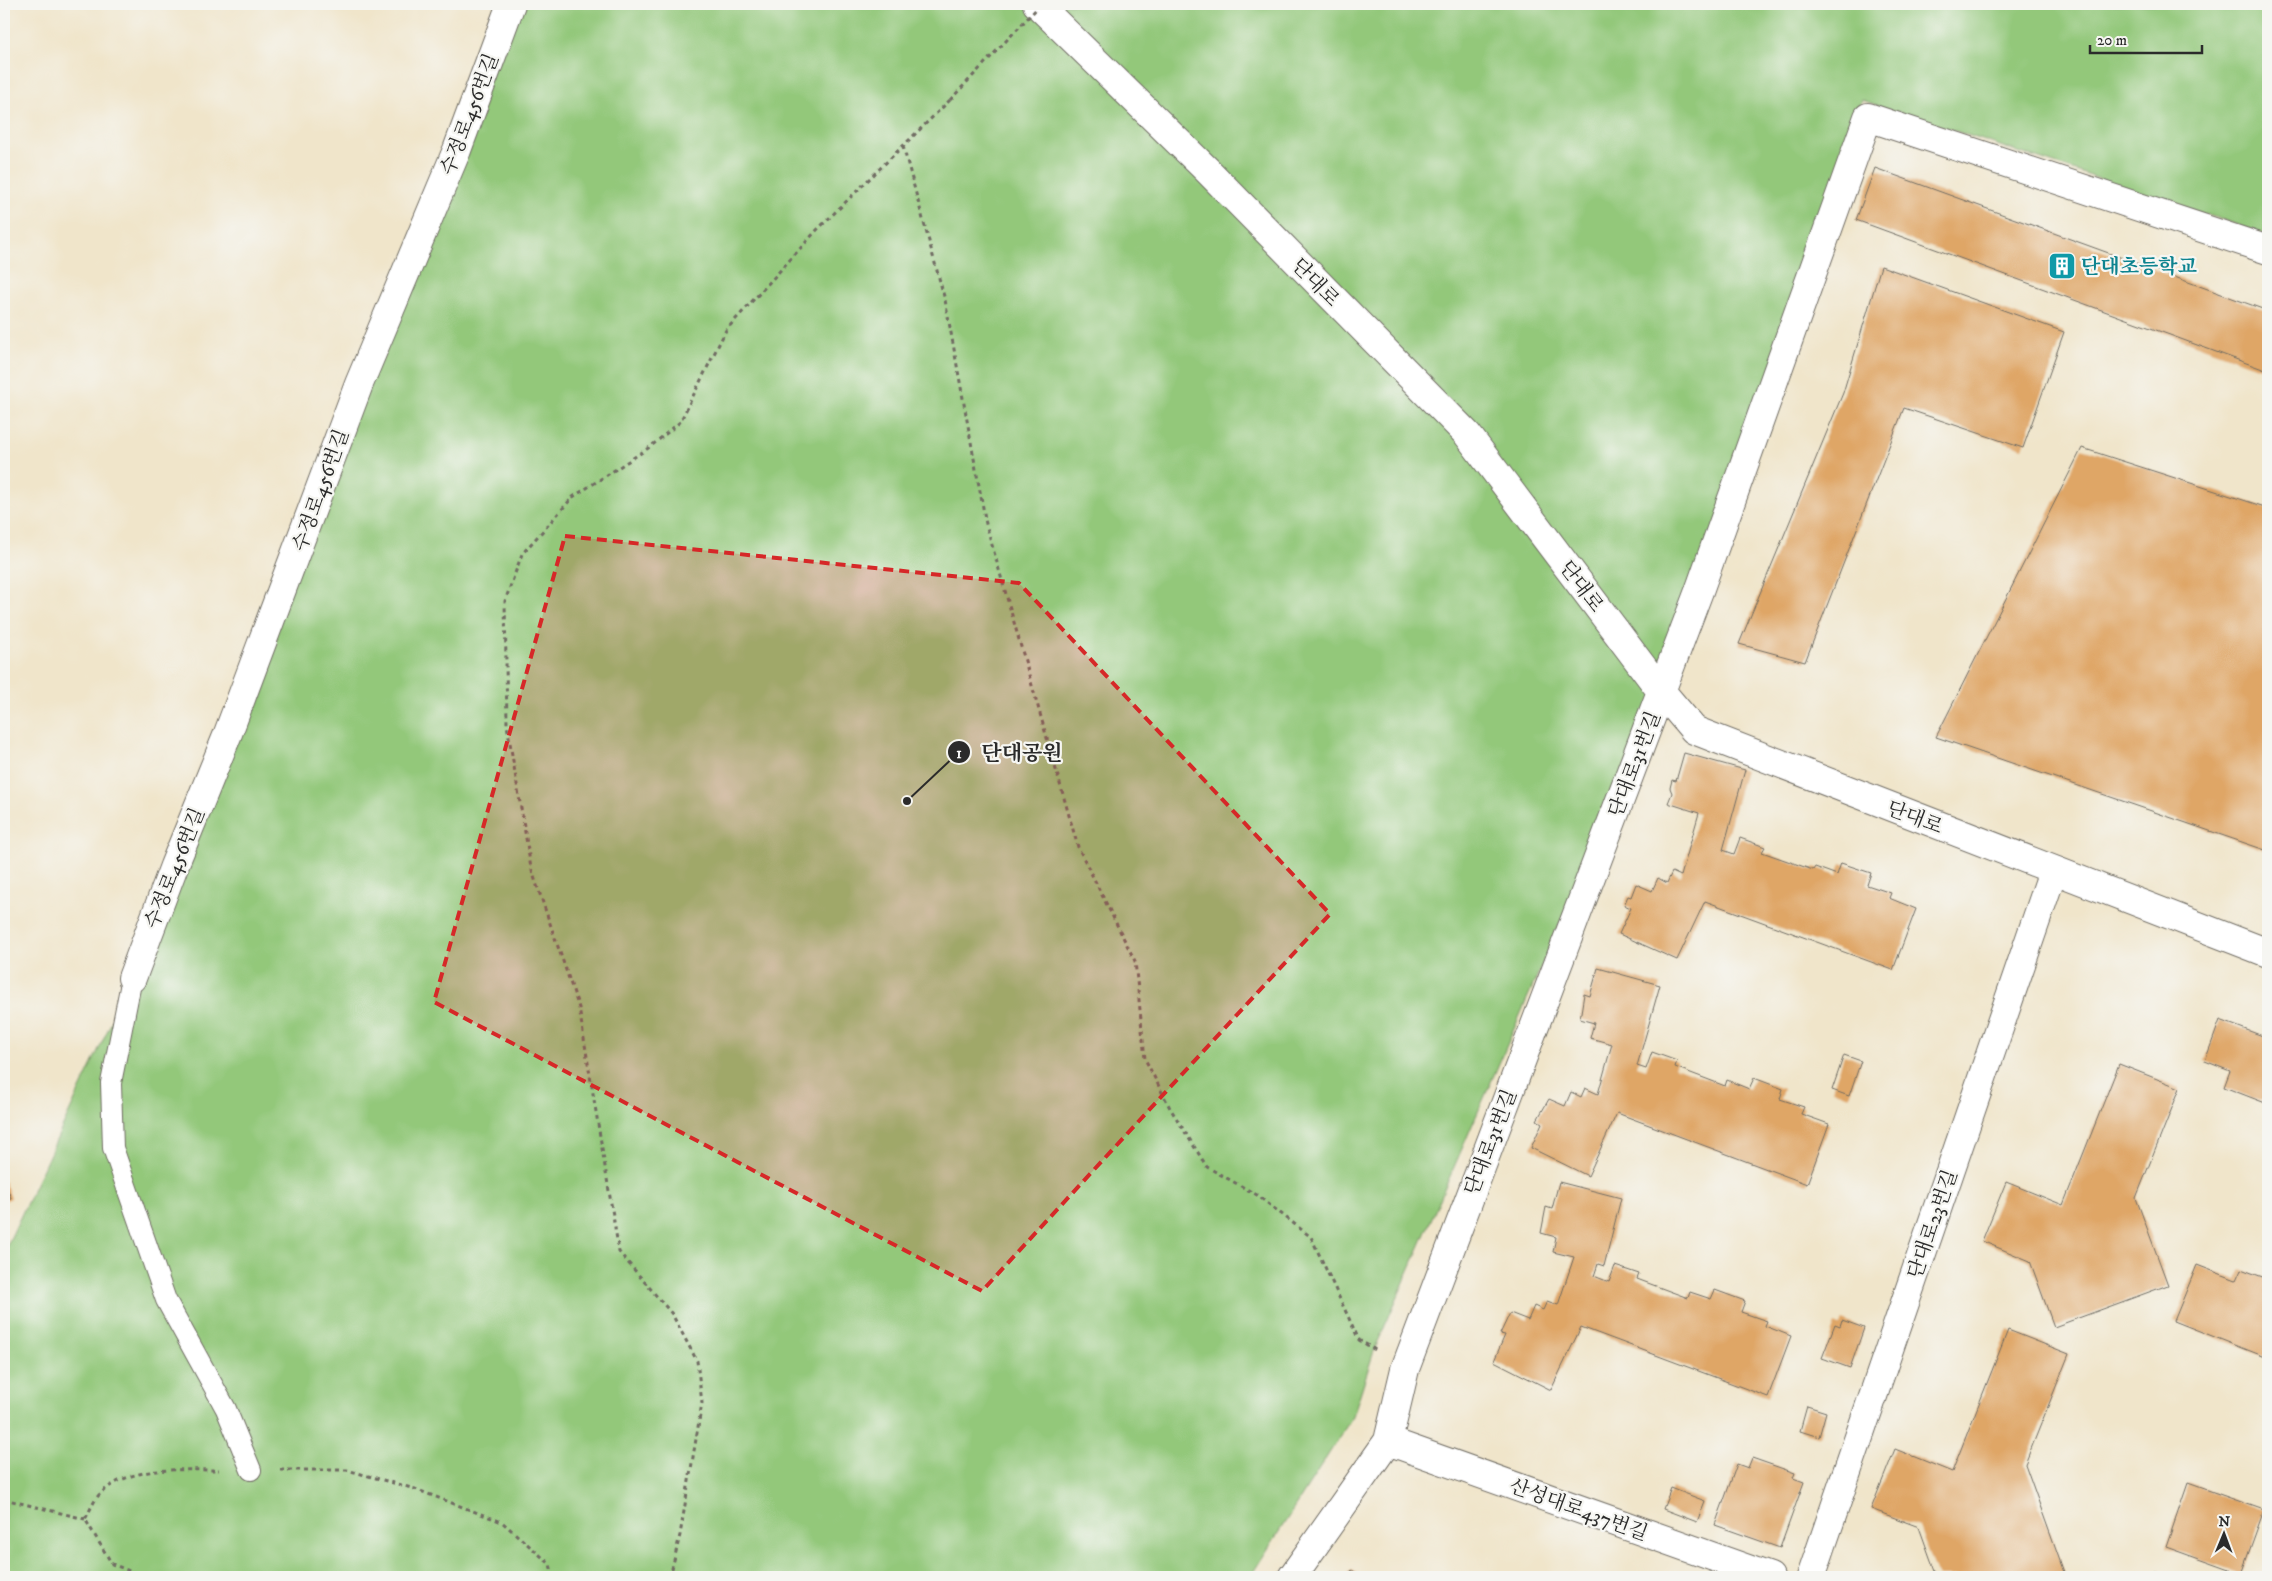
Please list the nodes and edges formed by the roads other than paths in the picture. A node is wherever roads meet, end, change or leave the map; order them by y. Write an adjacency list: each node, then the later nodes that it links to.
1 (510, 4): 7 (street, 수정로456번길)
2 (1039, 4): 4 (street, 단대로)
3 (2268, 250): 4 (street, 단대로31번길)
4 (1661, 691): 5 (street, 단대로); 8 (street, 단대로31번길)
5 (2053, 871): 6 (street, 단대로); 12 (street, 단대로23번길)
6 (2268, 953)
7 (132, 978): 9 (lane)
8 (1388, 1441): 10 (street, 단대로31번길); 11 (street, 산성대로437번길)
9 (250, 1470)
10 (1292, 1577)
11 (1770, 1577)
12 (1810, 1577)

